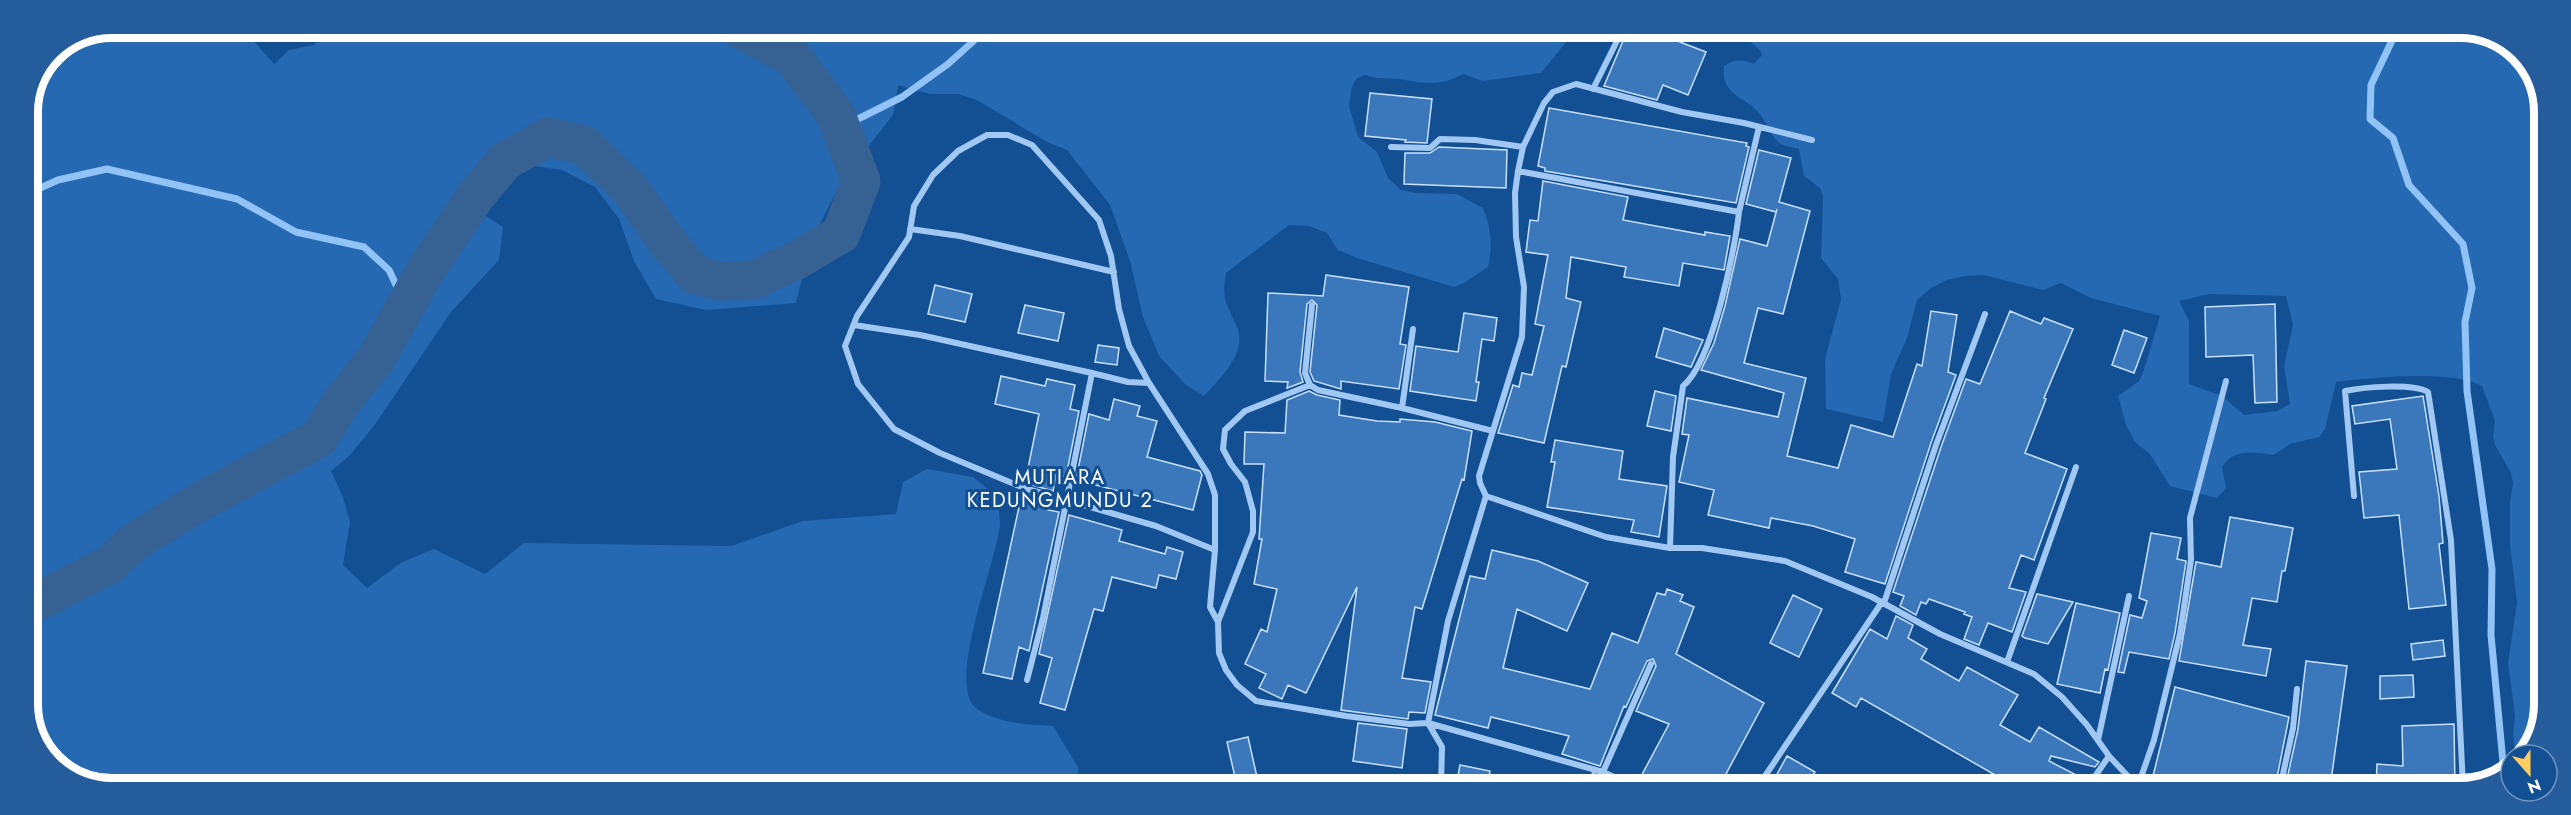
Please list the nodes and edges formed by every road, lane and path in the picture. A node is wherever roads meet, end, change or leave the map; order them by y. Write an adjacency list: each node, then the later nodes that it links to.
1 (1618, 38): 2 (street)
2 (1593, 89): 3 (street); 6 (street)
3 (1759, 127): 4 (street); 8 (street)
4 (1812, 140)
5 (1391, 147): 6 (street)
6 (1523, 147): 7 (street)
7 (1518, 171): 8 (street); 20 (street)
8 (1739, 212): 25 (street)
9 (910, 229): 10 (street); 10 (street); 13 (street)
10 (1114, 272): 17 (street)
11 (1312, 305): 18 (street)
12 (1985, 314): 28 (street)
13 (854, 325): 15 (street); 24 (street)
14 (1413, 329): 19 (street)
15 (1092, 373): 17 (street); 24 (street)
16 (2226, 381): 45 (street)
17 (1149, 382): 26 (street)
18 (1310, 385): 19 (street); 29 (street)
19 (1402, 408): 20 (street)
20 (1493, 431): 22 (street)
21 (2076, 467): 30 (street)
22 (1486, 496): 25 (street); 34 (street)
23 (2354, 496): 47 (street)
24 (1065, 498): 26 (street); 32 (street)
25 (1670, 548): 28 (street)
26 (1215, 550): 29 (street)
27 (2129, 596): 35 (street)
28 (1883, 603): 30 (street); 42 (street)
29 (1218, 622): 34 (street)
30 (2007, 662): 35 (street)
31 (1651, 664): 38 (street)
32 (1028, 680)
33 (2297, 689): 46 (street)
34 (1428, 723): 37 (street); 39 (street)
35 (2098, 740): 36 (street)
36 (2109, 756): 43 (street); 44 (street)
37 (1595, 770): 38 (street); 40 (lane)
38 (1603, 772): 41 (street)
39 (1441, 778)
40 (1593, 778)
41 (1616, 778)
42 (1764, 778)
43 (2094, 778)
44 (2130, 778)
45 (2141, 778)
46 (2282, 778)
47 (2463, 778)

